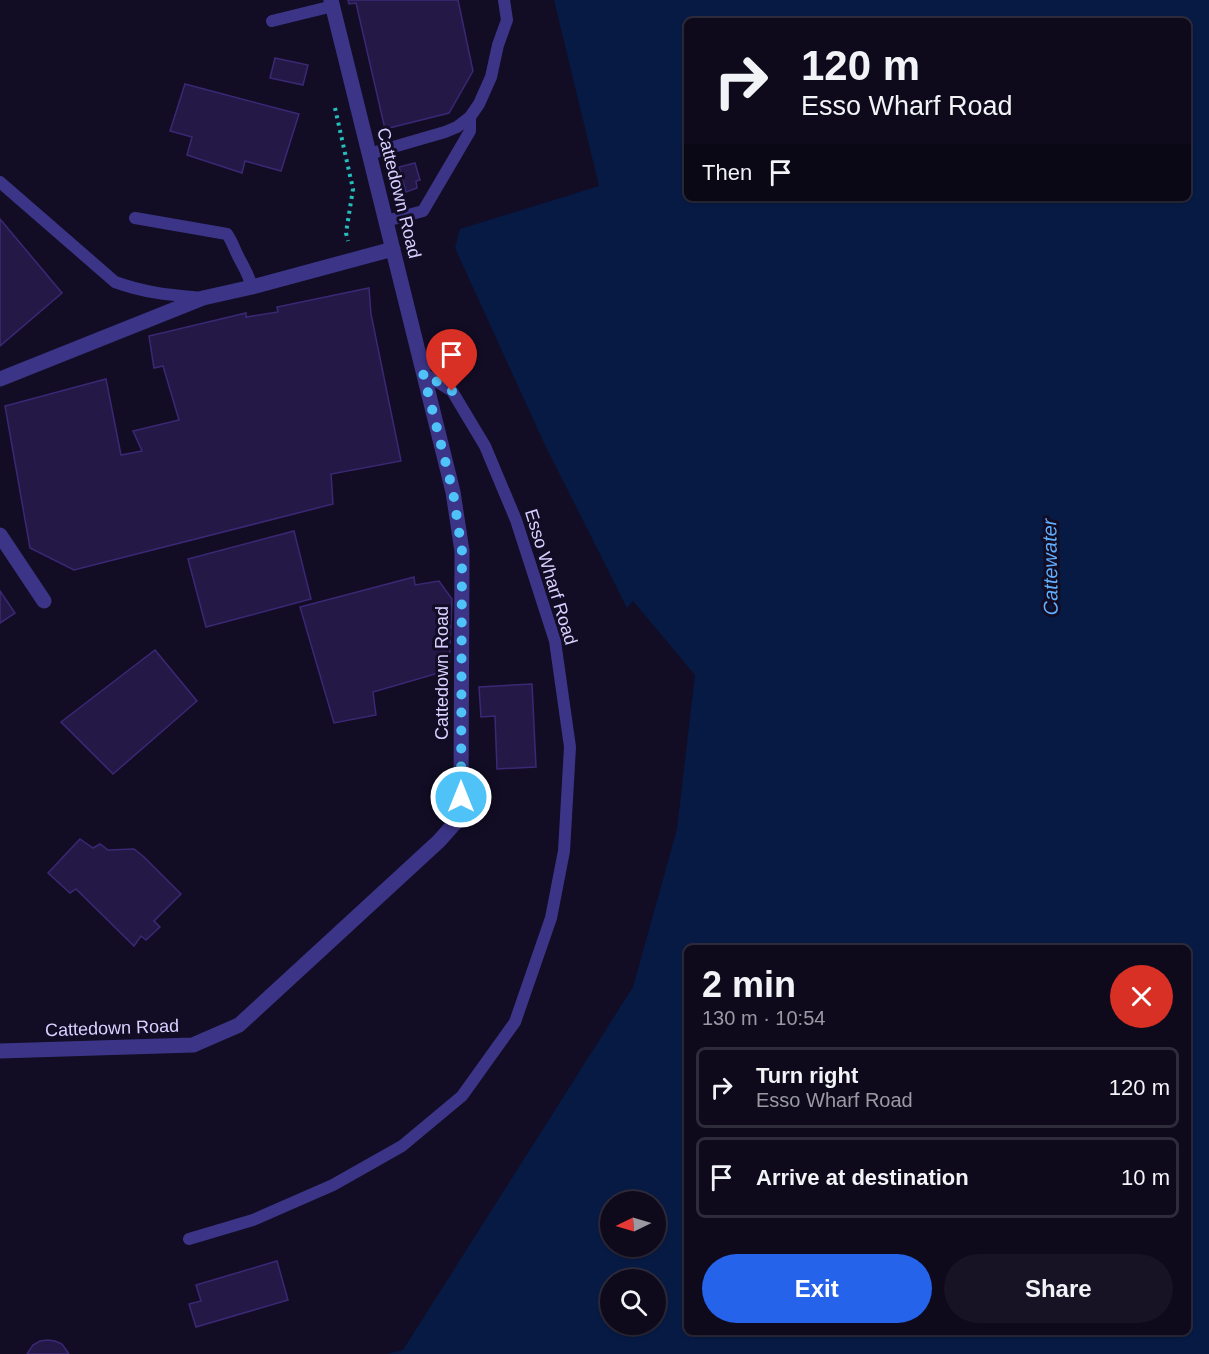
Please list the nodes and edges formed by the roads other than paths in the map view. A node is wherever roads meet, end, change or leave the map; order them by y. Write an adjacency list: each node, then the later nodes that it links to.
1 (504, 0): 4 (lane)
2 (332, 3): 3 (lane); 5 (street, Cattedown Road)
3 (272, 21)
4 (470, 117): 5 (lane); 8 (lane)
5 (369, 154): 8 (street, Cattedown Road)
6 (0, 182): 11 (lane)
7 (135, 218): 10 (lane)
8 (386, 221): 9 (street, Cattedown Road)
9 (393, 249): 10 (street); 12 (street, Cattedown Road)
10 (252, 287): 11 (street)
11 (203, 298): 13 (street)
12 (423, 373): 16 (street, Cattedown Road); 17 (lane, Esso Wharf Road)
13 (0, 379)
14 (0, 535): 15 (street)
15 (44, 601)
16 (0, 1051)
17 (189, 1239)

